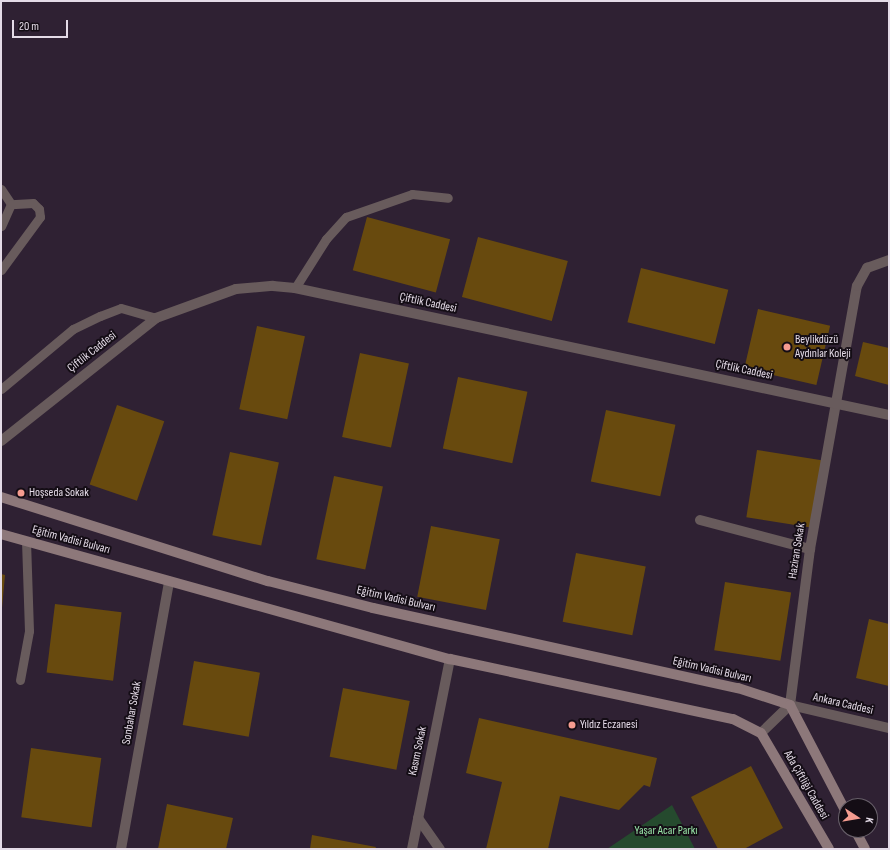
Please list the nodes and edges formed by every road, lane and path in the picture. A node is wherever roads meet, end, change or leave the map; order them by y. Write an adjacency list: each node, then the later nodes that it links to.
1 (1, 189): 3 (lane)
2 (448, 198): 7 (lane)
3 (11, 204): 4 (lane); 6 (lane)
4 (1, 226)
5 (889, 260): 10 (street, Haziran Sokak)
6 (1, 270)
7 (295, 288): 8 (street, Çiftlik Caddesi); 10 (street, Çiftlik Caddesi)
8 (156, 318): 9 (lane); 12 (street, Çiftlik Caddesi)
9 (1, 389)
10 (834, 402): 11 (street, Çiftlik Caddesi); 17 (street, Haziran Sokak)
11 (889, 415)
12 (1, 441)
13 (1, 497): 21 (main road, Eğitim Vadisi Bulvarı)
14 (700, 520): 17 (street)
15 (1, 534): 16 (main road, Eğitim Vadisi Bulvarı)
16 (26, 541): 18 (main road, Eğitim Vadisi Bulvarı); 20 (lane)
17 (810, 548): 21 (street, Haziran Sokak)
18 (169, 581): 19 (main road, Eğitim Vadisi Bulvarı); 27 (street, Sonbahar Sokak)
19 (450, 659): 23 (main road, Eğitim Vadisi Bulvarı); 25 (street, Kasım Sokak)
20 (20, 680)
21 (790, 705): 22 (street, Ankara Caddesi); 23 (street); 24 (main road, Ada Çiftliği Caddesi)
22 (889, 728)
23 (761, 733): 30 (main road, Ada Çiftliği Caddesi)
24 (839, 798)
25 (418, 818): 28 (street, Kasım Sokak); 29 (street)
26 (859, 838): 31 (main road)
27 (121, 849)
28 (412, 849)
29 (440, 849)
30 (829, 849)
31 (865, 849)

